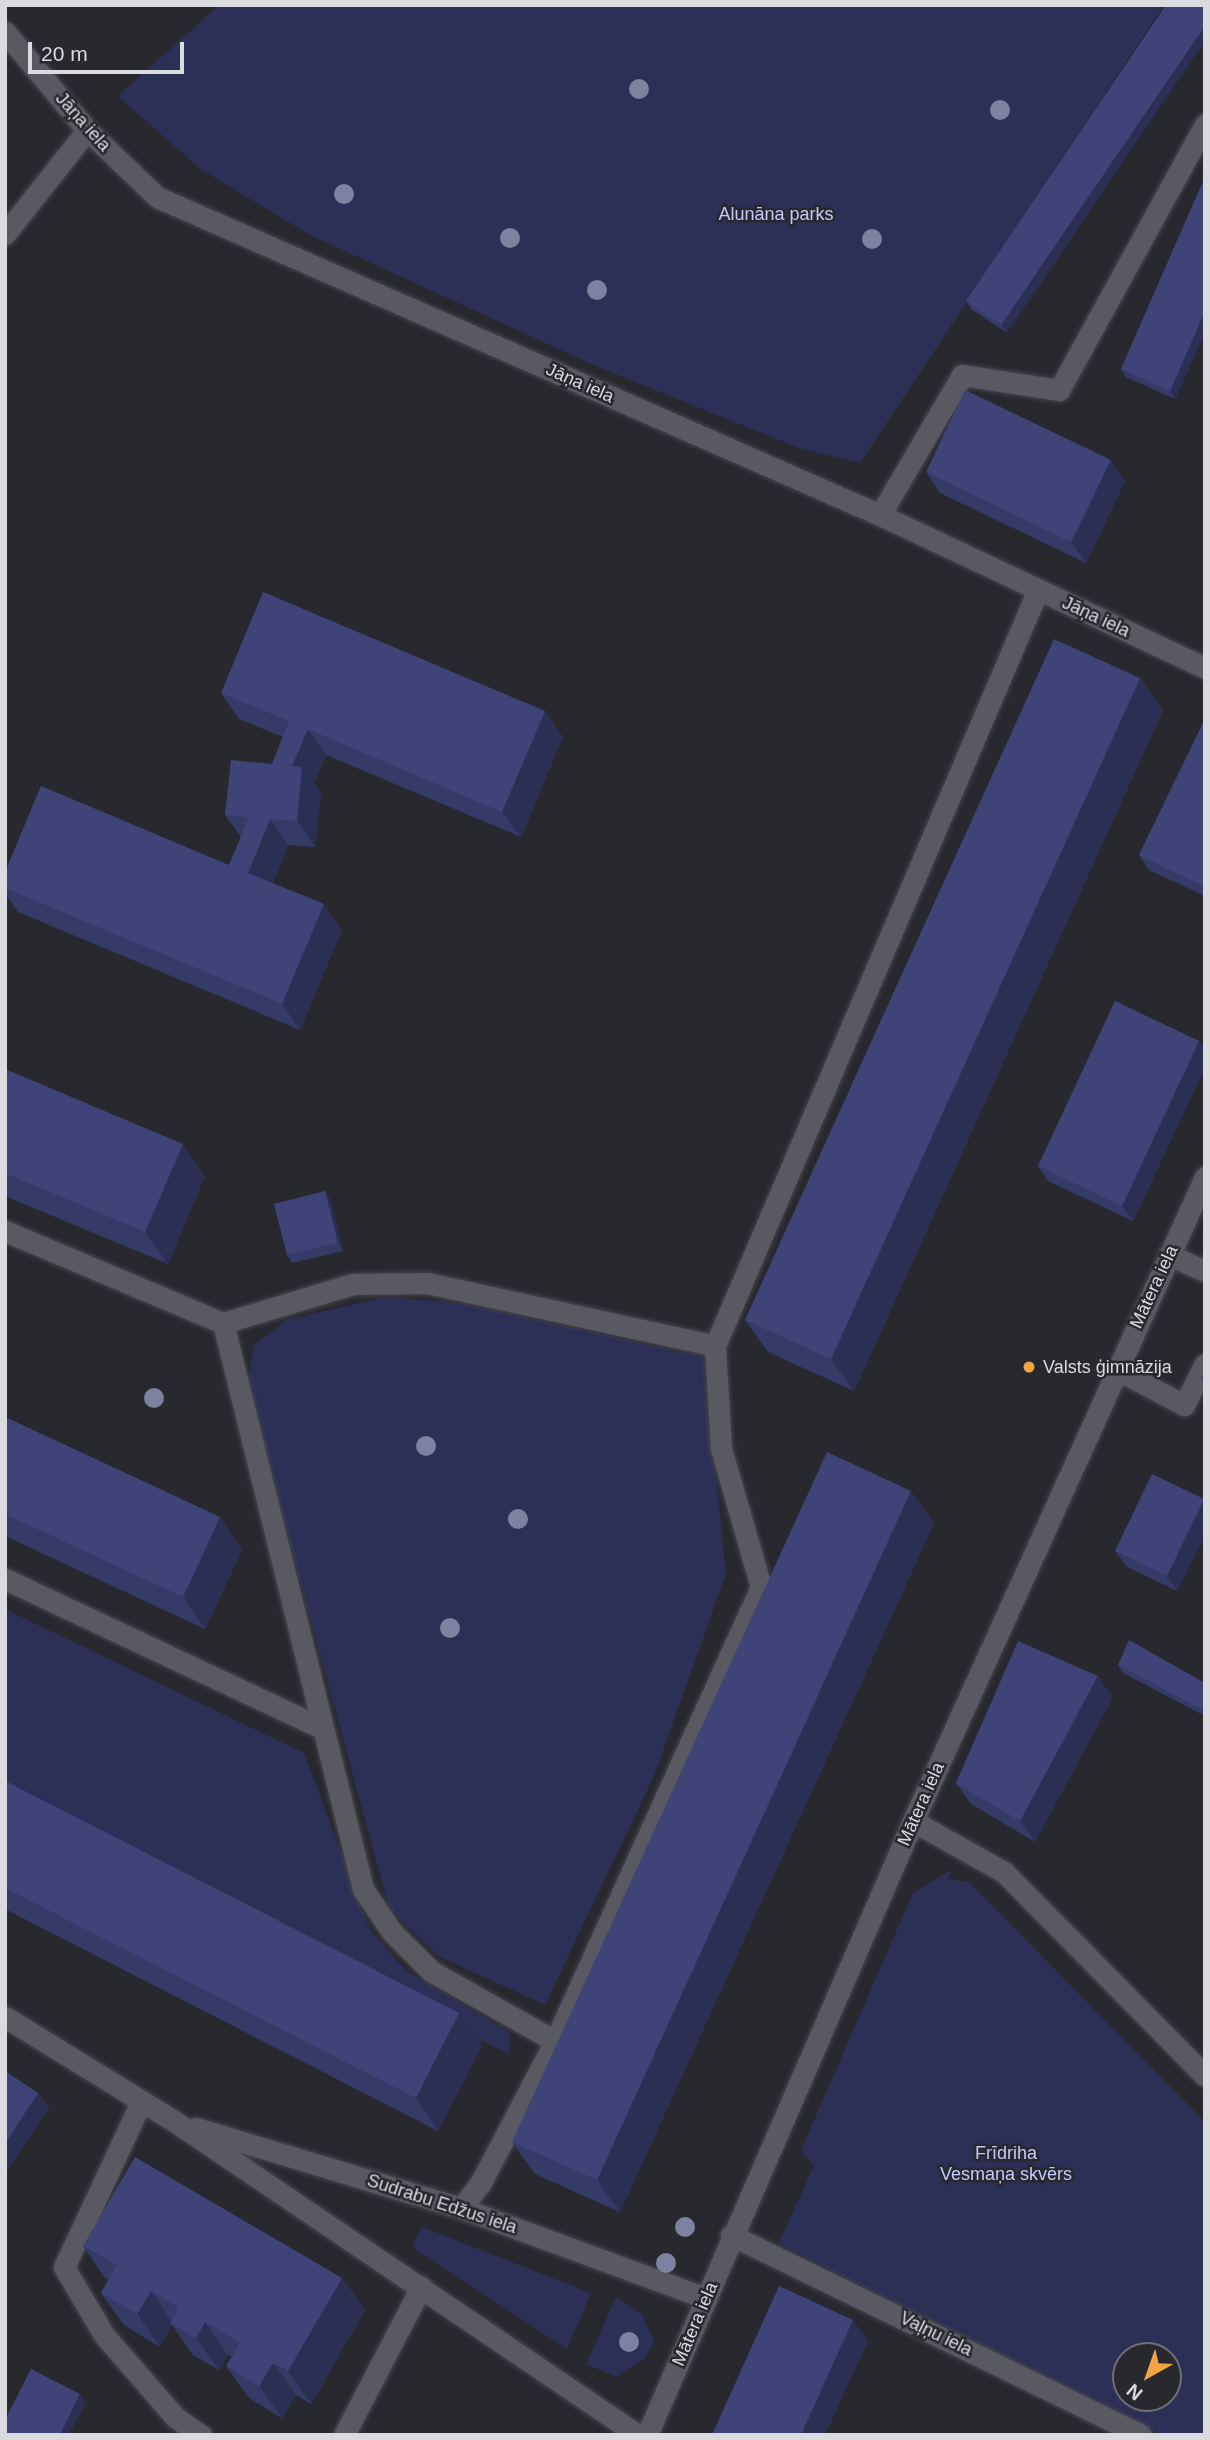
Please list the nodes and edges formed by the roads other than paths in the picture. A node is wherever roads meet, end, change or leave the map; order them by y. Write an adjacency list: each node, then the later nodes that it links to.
1 (5, 32): 3 (street, Jāņa iela)
2 (1205, 124): 5 (street)
3 (88, 130): 4 (street); 5 (street, Jāņa iela)
4 (5, 234)
5 (880, 515): 6 (street, Jāņa iela)
6 (1038, 590): 7 (street, Jāņa iela); 13 (street)
7 (1205, 668)
8 (1205, 1177): 10 (street, Mātera iela)
9 (5, 1231): 12 (street)
10 (1169, 1255): 11 (street); 15 (street, Mātera iela)
11 (1205, 1272)
12 (223, 1323): 13 (street); 17 (street)
13 (715, 1346): 20 (street)
14 (1205, 1364): 15 (street)
15 (1116, 1369): 18 (street, Mātera iela)
16 (5, 1579): 17 (street)
17 (319, 1727): 20 (street)
18 (913, 1821): 21 (street); 25 (street, Mātera iela)
19 (5, 2017): 22 (street, Sudrabu Edžus iela)
20 (555, 2041): 24 (street)
21 (1205, 2076)
22 (141, 2102): 23 (street, Sudrabu Edžus iela); 28 (street)
23 (174, 2121): 24 (street, Sudrabu Edžus iela); 26 (street, Sudrabu Edžus iela)
24 (461, 2208): 27 (street, Sudrabu Edžus iela)
25 (732, 2235): 27 (street, Mātera iela); 32 (street, Vaļņu iela)
26 (421, 2287): 29 (street); 30 (street, Sudrabu Edžus iela)
27 (706, 2298): 31 (street, Mātera iela)
28 (201, 2435)
29 (344, 2435)
30 (638, 2435)
31 (647, 2435)
32 (1141, 2435)

